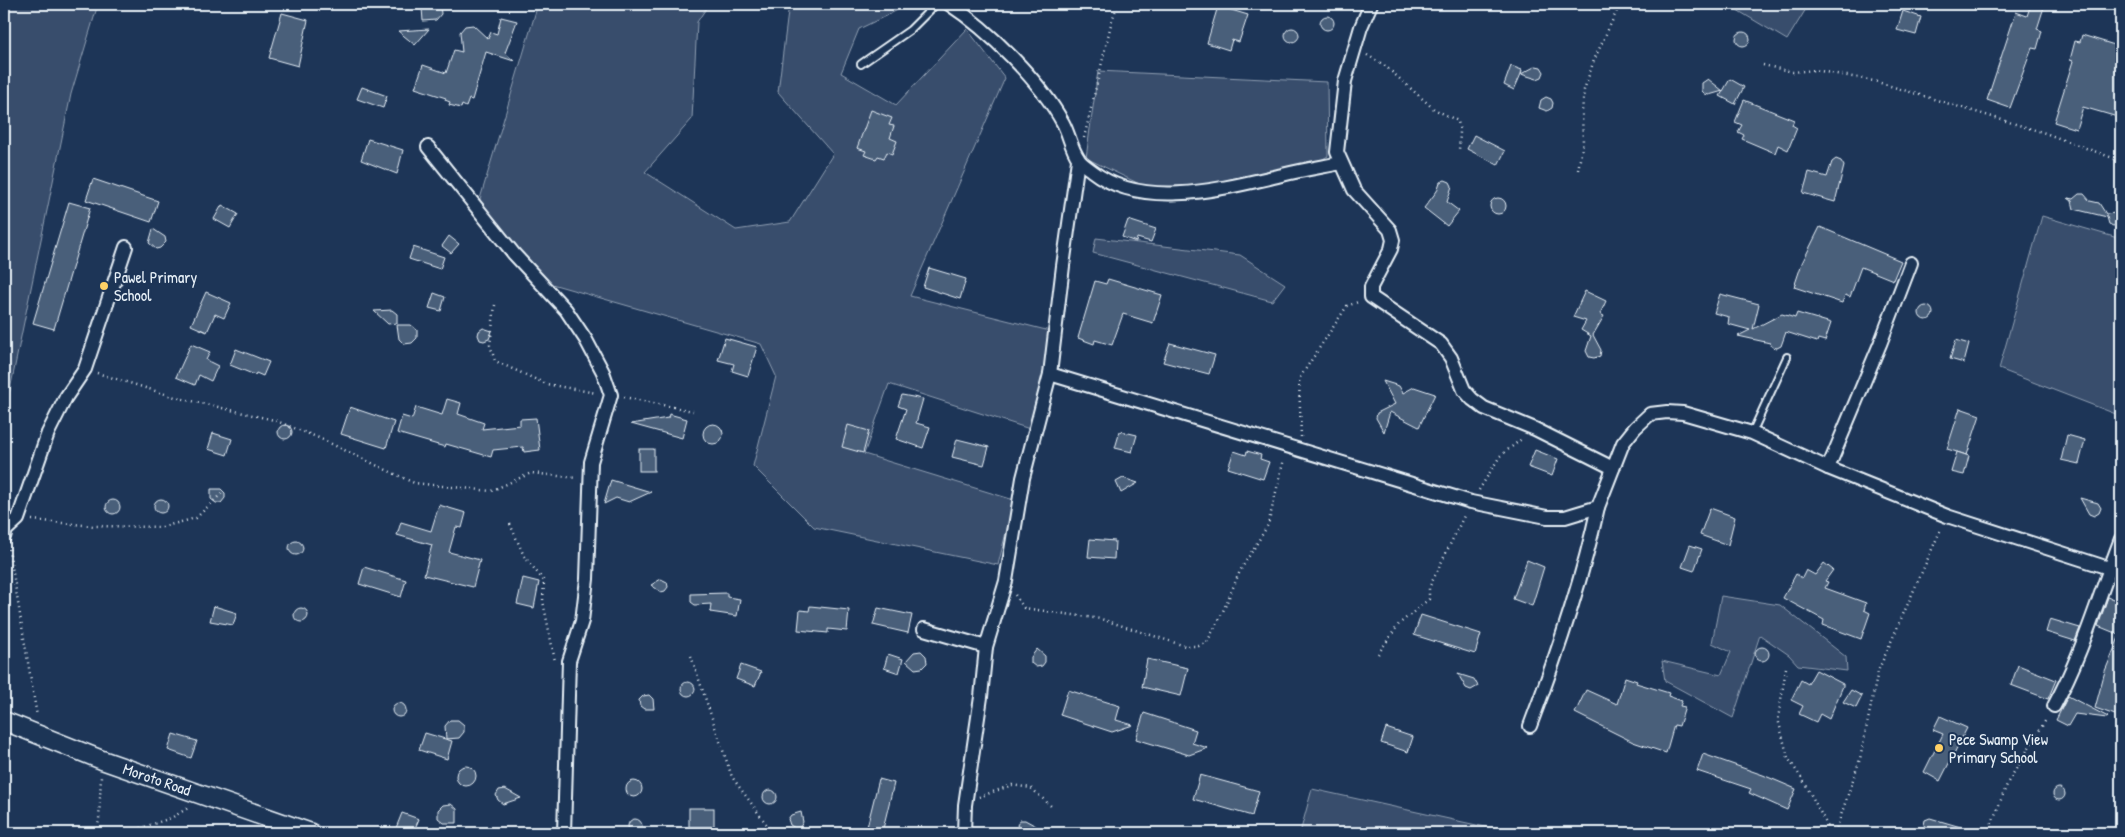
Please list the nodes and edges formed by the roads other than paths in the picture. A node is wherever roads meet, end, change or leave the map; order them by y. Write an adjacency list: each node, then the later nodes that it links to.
1 (936, 4): 4 (lane)
2 (949, 4): 6 (street)
3 (1371, 4): 7 (street)
4 (861, 64)
5 (428, 147): 25 (street)
6 (1078, 160): 7 (street); 11 (street)
7 (1341, 163): 13 (street)
8 (126, 247): 16 (street)
9 (1912, 262): 14 (street)
10 (1787, 357): 12 (lane)
11 (1050, 374): 15 (street); 20 (street)
12 (1752, 434): 13 (street); 14 (street)
13 (1613, 468): 15 (street)
14 (1828, 468): 18 (street)
15 (1598, 506): 23 (street)
16 (5, 534)
17 (2121, 539): 18 (street)
18 (2116, 570): 21 (street)
19 (924, 629): 20 (street)
20 (986, 647): 26 (street)
21 (2054, 706)
22 (4, 721): 24 (main road, Moroto Road)
23 (1530, 726)
24 (312, 833)
25 (564, 833)
26 (964, 833)

